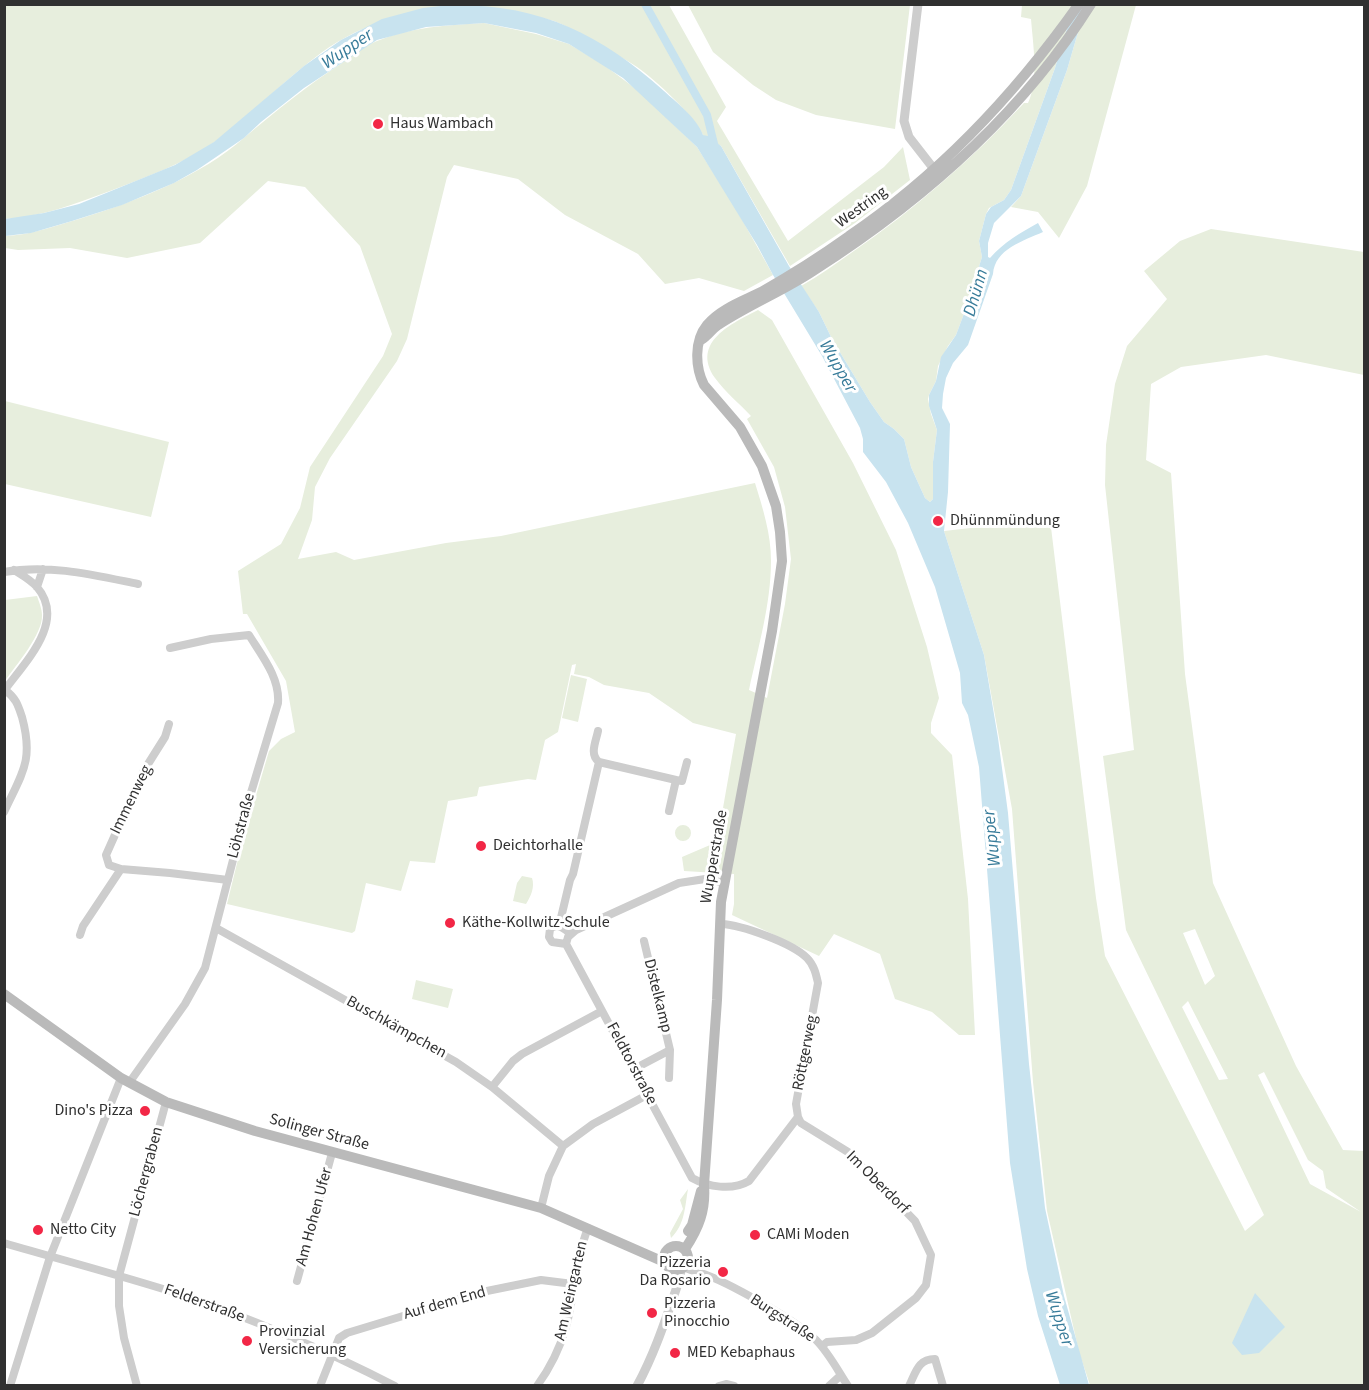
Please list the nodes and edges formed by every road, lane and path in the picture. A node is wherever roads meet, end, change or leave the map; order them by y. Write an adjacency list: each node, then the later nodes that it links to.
1 (918, 4): 4 (street)
2 (1079, 4): 4 (main road, Westring)
3 (1091, 4): 4 (main road)
4 (937, 173): 8 (main road, Westring)
5 (43, 569): 6 (street); 9 (street); 10 (street)
6 (14, 570): 7 (street); 10 (street)
7 (4, 572)
8 (781, 574): 22 (main road, Wupperstraße)
9 (138, 584)
10 (37, 587): 12 (street)
11 (170, 648): 21 (street, Löhstraße)
12 (5, 690): 19 (street)
13 (170, 724): 20 (street, Immenweg)
14 (598, 731): 15 (street)
15 (599, 762): 17 (street); 24 (street)
16 (687, 762): 17 (street)
17 (676, 780): 18 (street)
18 (669, 811)
19 (4, 812)
20 (121, 869): 21 (street); 26 (street)
21 (228, 880): 25 (street, Löhstraße)
22 (724, 883): 23 (main road, Wupperstraße); 27 (street)
23 (721, 924): 38 (street, Röttgerweg); 41 (main road, Wupperstraße)
24 (559, 926): 27 (street); 27 (street, Feldtorstraße)
25 (216, 928): 34 (street, Löhstraße); 35 (street, Buschkämpchen)
26 (80, 935)
27 (568, 939): 30 (street, Feldtorstraße)
28 (644, 941): 31 (street, Distelkamp)
29 (4, 994): 34 (main road, Solinger Straße)
30 (602, 1011): 32 (street, Feldtorstraße); 35 (street)
31 (670, 1050): 32 (street, Distelkamp); 33 (street, Distelkamp)
32 (634, 1069): 36 (street, Feldtorstraße)
33 (669, 1078)
34 (125, 1080): 37 (main road, Solinger Straße); 45 (street, Löhstraße)
35 (492, 1087): 39 (street, Buschkämpchen)
36 (648, 1095): 39 (street); 41 (street, Feldtorstraße)
37 (166, 1102): 40 (main road, Solinger Straße); 47 (street, Löchergraben)
38 (798, 1117): 41 (street); 50 (street, Im Oberdorf)
39 (563, 1146): 42 (street)
40 (332, 1153): 42 (main road, Solinger Straße); 48 (street, Am Hohen Ufer)
41 (704, 1185): 46 (main road, Wupperstraße)
42 (541, 1208): 43 (main road, Solinger Straße)
43 (588, 1227): 46 (main road, Solinger Straße); 49 (street, Am Weingarten)
44 (4, 1244): 45 (street, Felderstraße)
45 (50, 1257): 47 (street, Felderstraße); 53 (street, Löhstraße)
46 (677, 1260): 50 (street, Burgstraße); 58 (street, Wupperstraße)
47 (119, 1276): 51 (street, Felderstraße); 54 (street, Löchergraben)
48 (297, 1281)
49 (573, 1284): 51 (street, Auf dem End); 57 (street, Am Weingarten)
50 (822, 1346): 52 (street, Burgstraße)
51 (332, 1356): 55 (street, Auf dem End); 56 (street, Felderstraße)
52 (841, 1375): 61 (street); 62 (street, Burgstraße)
53 (10, 1386)
54 (136, 1386)
55 (320, 1386)
56 (395, 1386)
57 (537, 1386)
58 (637, 1386)
59 (719, 1386): 60 (street)
60 (734, 1386)
61 (829, 1386)
62 (848, 1386)
63 (909, 1386): 64 (street)
64 (943, 1386)

